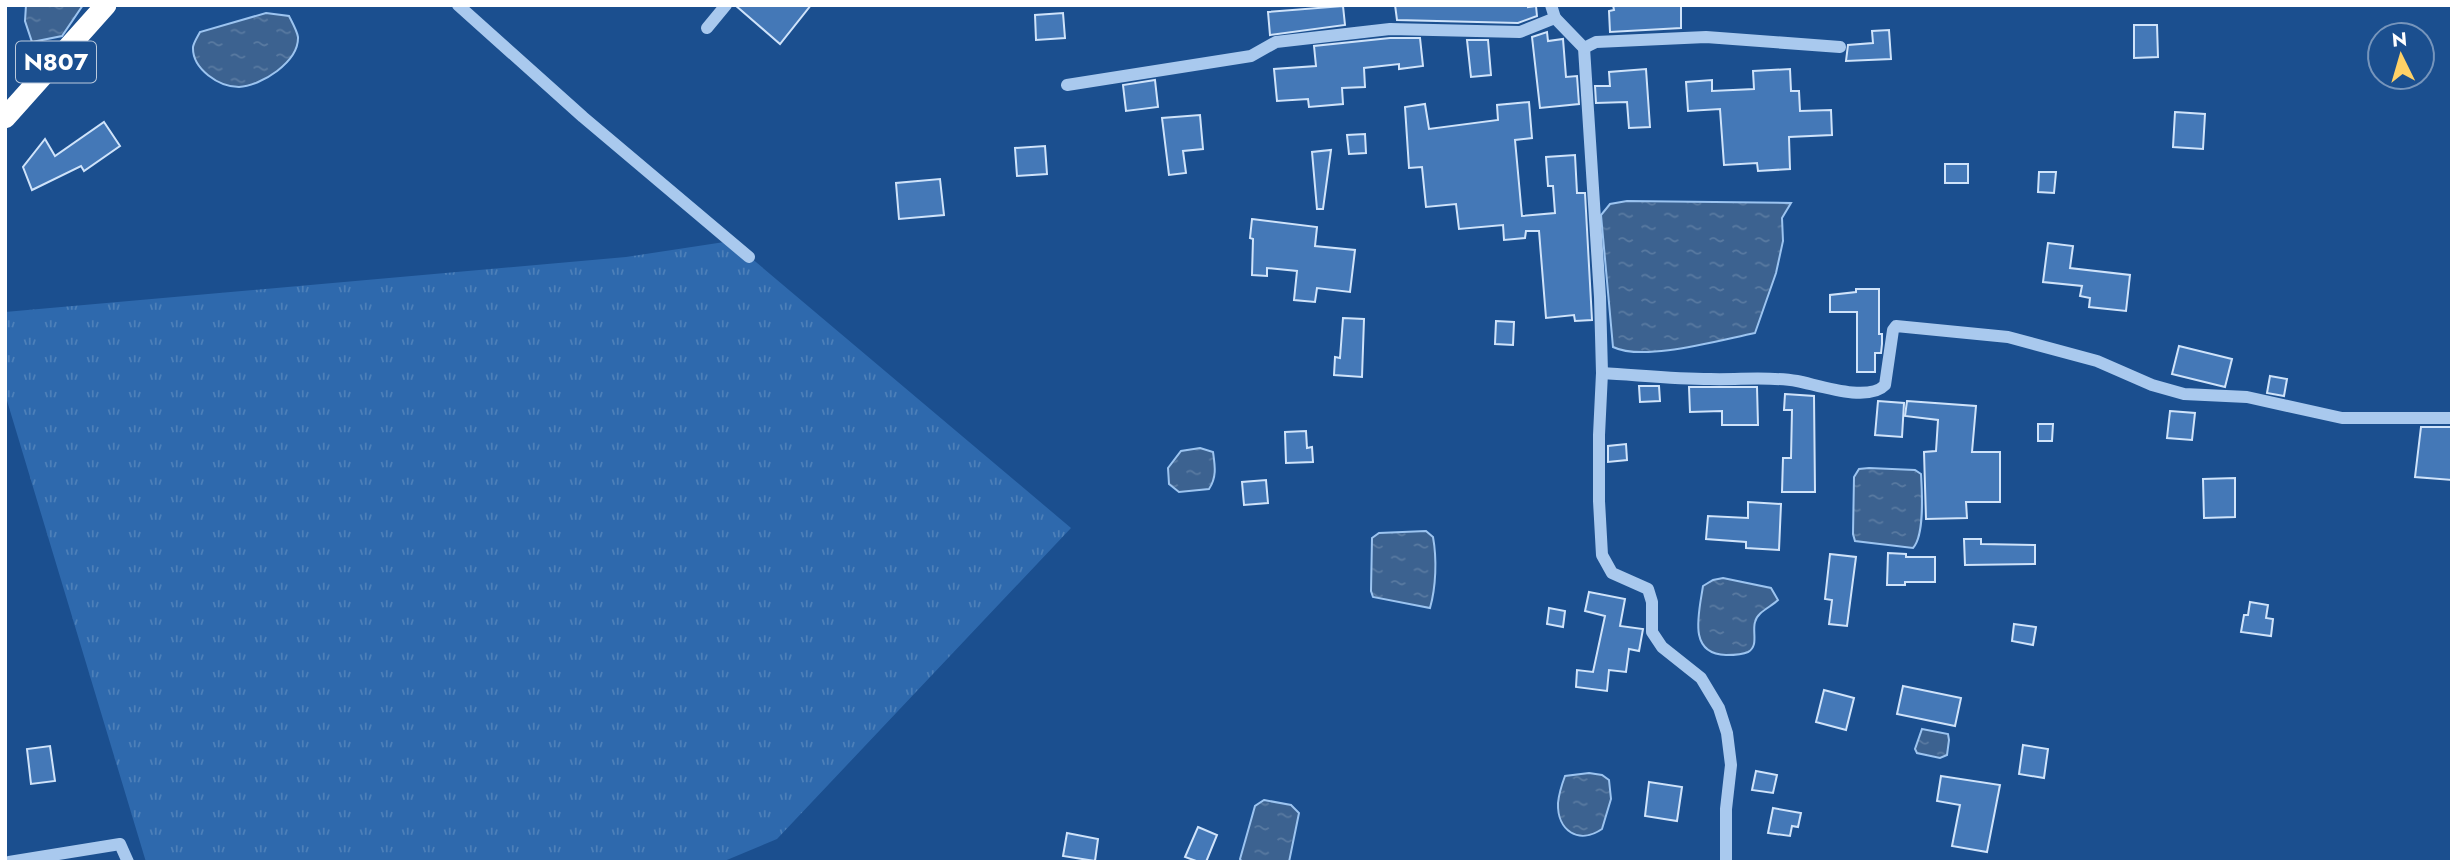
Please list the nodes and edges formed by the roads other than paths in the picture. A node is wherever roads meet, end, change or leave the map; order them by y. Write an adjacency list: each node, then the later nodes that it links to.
1 (106, 5): 9 (highway, N807)
2 (458, 5): 10 (street)
3 (726, 5): 5 (street)
4 (1553, 12): 7 (street); 8 (street)
5 (707, 28)
6 (1840, 47): 7 (street)
7 (1584, 48): 11 (street)
8 (1067, 85)
9 (5, 118)
10 (749, 257)
11 (1602, 373): 12 (street); 15 (street)
12 (2452, 418)
13 (9, 862): 14 (street)
14 (128, 862)
15 (1726, 862)

